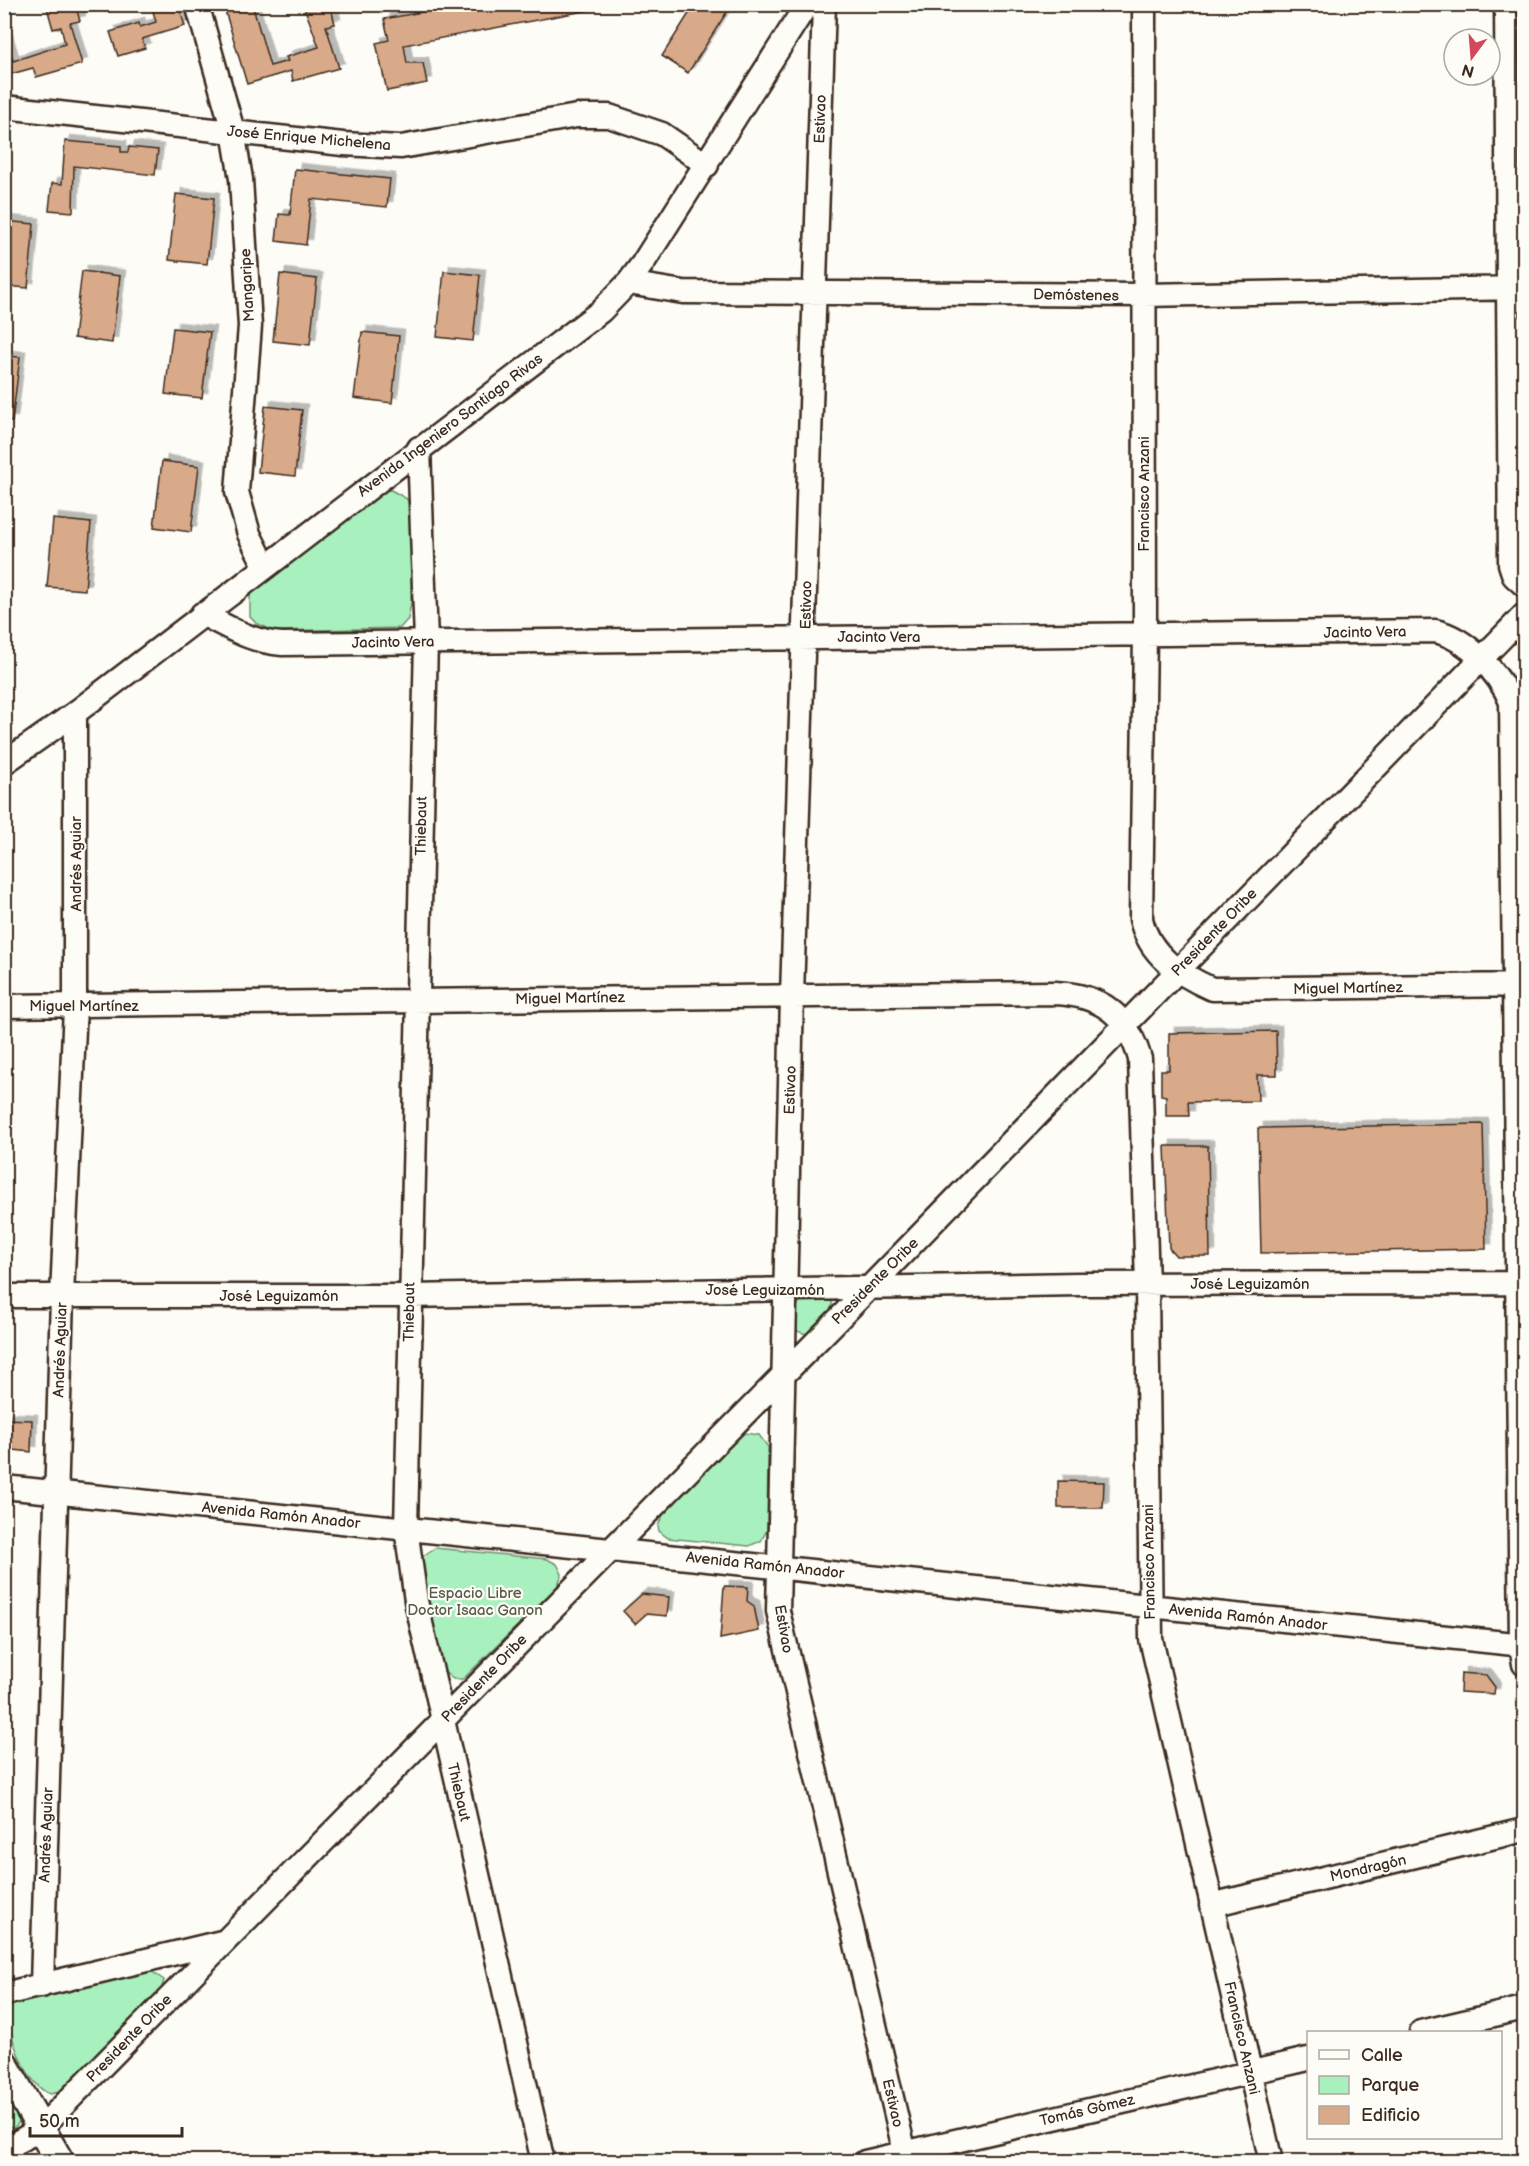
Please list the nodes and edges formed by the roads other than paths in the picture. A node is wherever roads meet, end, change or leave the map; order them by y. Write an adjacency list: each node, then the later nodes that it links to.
1 (197, 4): 7 (street, Mangaripe)
2 (807, 4): 8 (street, Avenida Ingeniero Santiago Rivas)
3 (824, 4): 11 (street, Estivao)
4 (1144, 4): 12 (street, Francisco Anzani)
5 (1506, 4): 10 (street)
6 (4, 107): 7 (street, José Enrique Michelena)
7 (233, 131): 8 (street, José Enrique Michelena); 14 (street, Mangaripe)
8 (707, 165): 9 (street, Avenida Ingeniero Santiago Rivas)
9 (628, 283): 11 (street, Demóstenes); 13 (street, Avenida Ingeniero Santiago Rivas)
10 (1517, 288): 12 (street, Demóstenes); 15 (street)
11 (814, 292): 12 (street, Demóstenes); 19 (street, Estivao)
12 (1144, 295): 18 (street, Francisco Anzani)
13 (419, 448): 14 (street, Avenida Ingeniero Santiago Rivas); 20 (street, Thiebaut)
14 (265, 566): 16 (street, Avenida Ingeniero Santiago Rivas)
15 (1524, 585)
16 (202, 614): 20 (street, Jacinto Vera); 22 (street, Avenida Ingeniero Santiago Rivas)
17 (1524, 615): 21 (street, Presidente Oribe)
18 (1144, 634): 19 (street, Jacinto Vera); 21 (street, Jacinto Vera); 24 (street, Francisco Anzani)
19 (805, 637): 20 (street, Jacinto Vera); 26 (street, Estivao)
20 (426, 642): 27 (street, Thiebaut)
21 (1481, 661): 24 (street, Presidente Oribe); 25 (street, Jacinto Vera)
22 (75, 713): 23 (street, Avenida Ingeniero Santiago Rivas); 29 (street, Andrés Aguiar)
23 (4, 764)
24 (1177, 970): 25 (street, Miguel Martínez); 30 (street, Presidente Oribe)
25 (1520, 985): 31 (street, Jacinto Vera)
26 (792, 995): 27 (street, Miguel Martínez); 30 (street, Miguel Martínez); 34 (street, Estivao)
27 (417, 1000): 29 (street, Miguel Martínez); 37 (street, Thiebaut)
28 (4, 1006): 29 (street, Miguel Martínez)
29 (75, 1006): 36 (street, Andrés Aguiar)
30 (1124, 1025): 32 (street, Francisco Anzani); 33 (street, Presidente Oribe)
31 (1520, 1283): 32 (street, José Leguizamón); 45 (street, Jacinto Vera)
32 (1147, 1285): 33 (street, José Leguizamón); 44 (street, Francisco Anzani)
33 (869, 1288): 34 (street, José Leguizamón); 38 (street, Presidente Oribe)
34 (784, 1289): 37 (street, José Leguizamón); 38 (street, Estivao)
35 (4, 1296): 36 (street, José Leguizamón)
36 (62, 1296): 37 (street, José Leguizamón); 40 (street, Andrés Aguiar)
37 (409, 1296): 41 (street, Thiebaut)
38 (782, 1374): 42 (street, Presidente Oribe); 43 (street, Estivao)
39 (4, 1487): 40 (street, Avenida Ramón Anador)
40 (56, 1492): 41 (street, Avenida Ramón Anador); 50 (street, Andrés Aguiar)
41 (406, 1528): 42 (street, Avenida Ramón Anador); 46 (street, Thiebaut)
42 (609, 1550): 43 (street, Avenida Ramón Anador); 46 (street, Presidente Oribe)
43 (779, 1566): 44 (street, Avenida Ramón Anador); 59 (street, Estivao)
44 (1149, 1607): 45 (street, Avenida Ramón Anador); 48 (street, Francisco Anzani)
45 (1523, 1652)
46 (443, 1720): 49 (street, Presidente Oribe); 62 (street, Thiebaut)
47 (1524, 1830): 48 (street, Mondragón)
48 (1211, 1905): 56 (street, Francisco Anzani)
49 (222, 1942): 50 (street); 57 (street, Presidente Oribe)
50 (42, 1986): 51 (street)
51 (4, 1994)
52 (1524, 2008): 53 (street)
53 (1425, 2031)
54 (1307, 2059): 56 (street, Tomás Gómez)
55 (4, 2064): 57 (main road)
56 (1250, 2072): 59 (street, Tomás Gómez); 64 (street, Francisco Anzani)
57 (40, 2129): 58 (street, Presidente Oribe); 61 (main road)
58 (4, 2151): 60 (main road)
59 (906, 2157): 63 (street, Tomás Gómez)
60 (10, 2162)
61 (60, 2162)
62 (543, 2162)
63 (865, 2162)
64 (1271, 2162)

